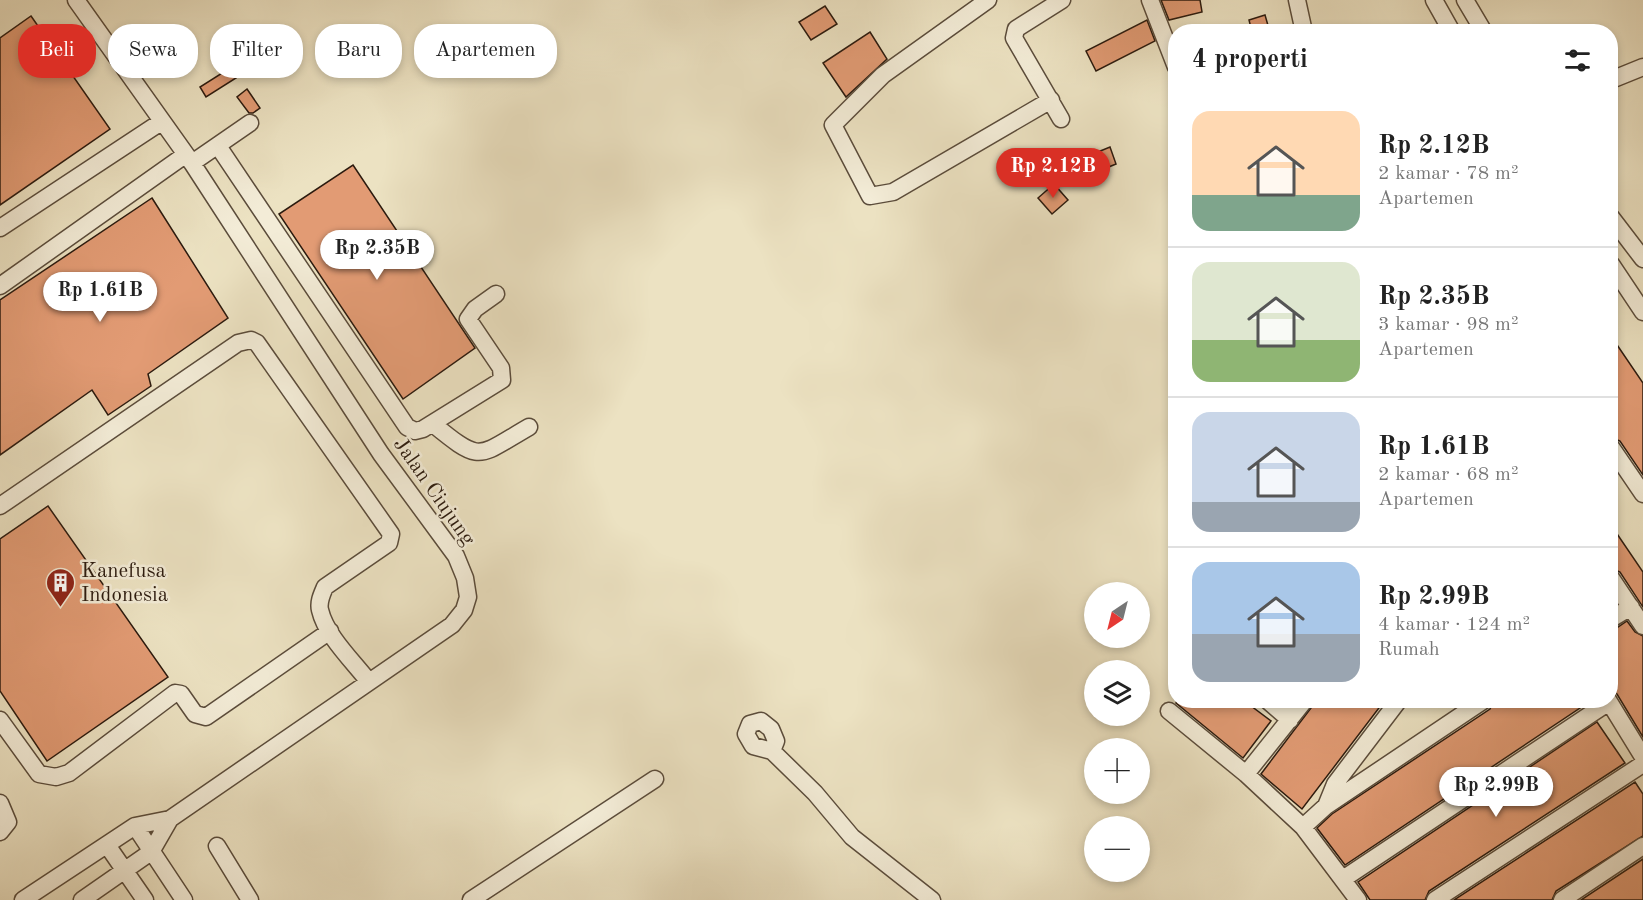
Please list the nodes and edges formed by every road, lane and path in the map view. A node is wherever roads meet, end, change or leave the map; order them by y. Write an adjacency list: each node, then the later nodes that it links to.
1 (76, 0): 16 (street, Jalan Ciujung)
2 (988, 0): 14 (street)
3 (1062, 0): 14 (street)
4 (1150, 0): 11 (street)
5 (1297, 0): 8 (street)
6 (1434, 0): 9 (street)
7 (1465, 0): 10 (street)
8 (1302, 24)
9 (1448, 24)
10 (1479, 24)
11 (1168, 46)
12 (1643, 67): 13 (street)
13 (1618, 77)
14 (1051, 100): 15 (street)
15 (1061, 119)
16 (161, 122): 19 (street, Jalan Ciujung); 21 (street)
17 (250, 123): 18 (street)
18 (218, 147): 19 (street); 27 (street)
19 (188, 159): 24 (street); 37 (street, Jalan Ciujung)
20 (1618, 226): 22 (street)
21 (0, 228)
22 (1643, 259)
23 (1618, 274): 26 (street)
24 (0, 286)
25 (496, 294): 27 (street)
26 (1643, 312)
27 (433, 424): 28 (street)
28 (529, 427)
29 (1618, 458): 30 (street)
30 (1642, 495)
31 (0, 506): 36 (street)
32 (1618, 589): 33 (street)
33 (1630, 607): 34 (street); 35 (street)
34 (1618, 615)
35 (1643, 626)
36 (330, 631): 37 (street); 45 (street)
37 (369, 682): 54 (street, Jalan Ciujung)
38 (1277, 708): 46 (street)
39 (1299, 708): 46 (street)
40 (1393, 708): 53 (street)
41 (1472, 708): 53 (street)
42 (1599, 708): 63 (street)
43 (1613, 708): 48 (street)
44 (1169, 711): 50 (street)
45 (0, 720)
46 (1290, 720): 50 (street)
47 (772, 751): 70 (street)
48 (1643, 757)
49 (1643, 764): 72 (street)
50 (1246, 774): 56 (street)
51 (655, 779): 69 (street)
52 (0, 803): 57 (street)
53 (1326, 806): 56 (street)
54 (170, 819): 55 (street, Jalan Ciujung); 61 (street)
55 (135, 826): 58 (street); 61 (street)
56 (1303, 827): 63 (street)
57 (0, 832)
58 (107, 845): 62 (street); 64 (street)
59 (217, 846): 68 (street)
60 (1643, 846): 73 (street)
61 (151, 852): 62 (street); 67 (street)
62 (125, 871): 65 (street); 66 (street)
63 (1343, 879): 71 (street)
64 (23, 900)
65 (82, 900)
66 (145, 900)
67 (184, 900)
68 (250, 900)
69 (471, 900)
70 (932, 900)
71 (1358, 900)
72 (1435, 900)
73 (1562, 900)

